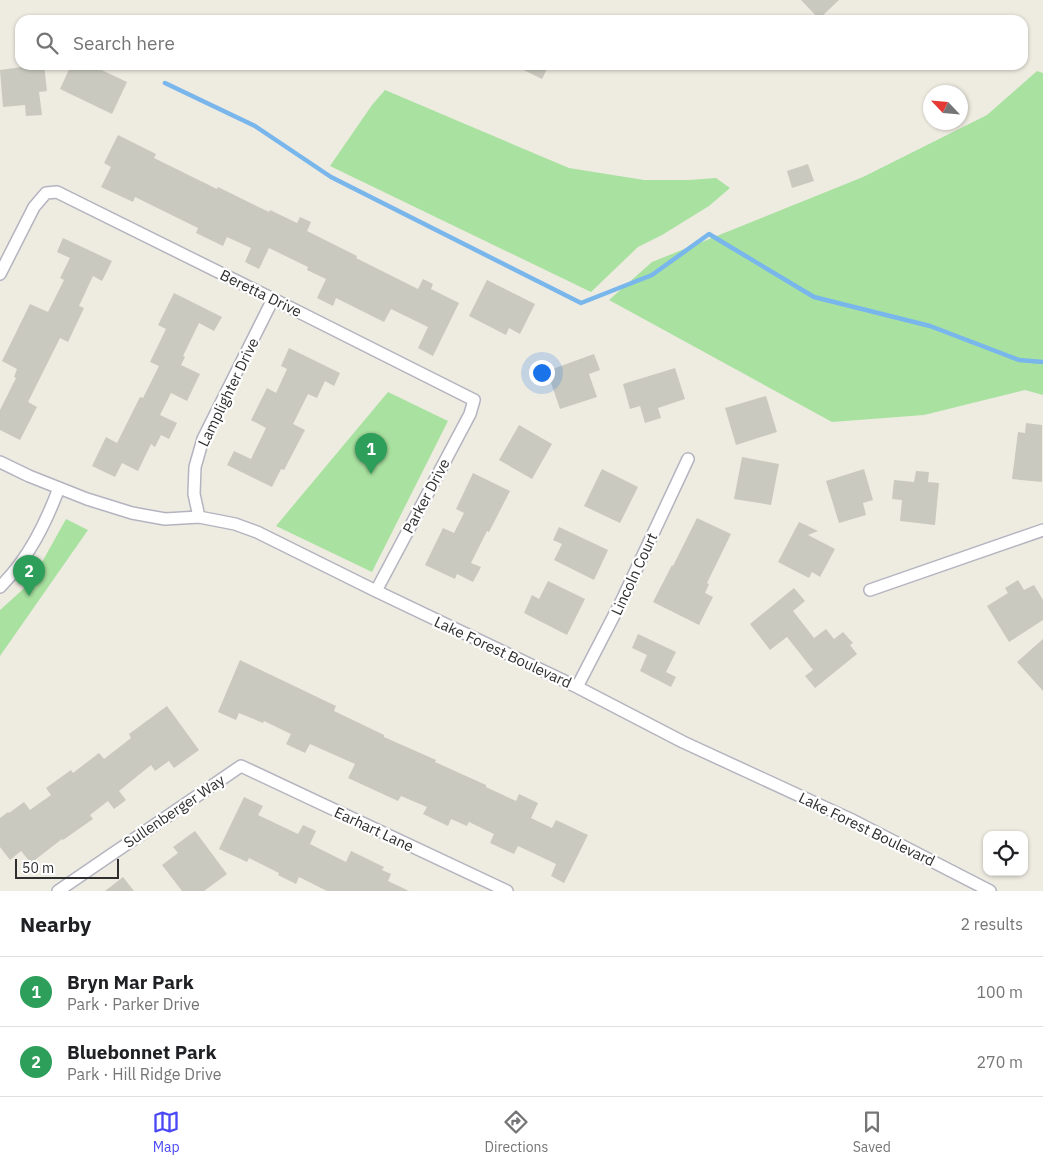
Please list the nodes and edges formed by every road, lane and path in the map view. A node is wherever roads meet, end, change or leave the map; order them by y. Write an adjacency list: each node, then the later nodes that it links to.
1 (0, 274): 2 (street, Beretta Drive)
2 (273, 298): 3 (street, Beretta Drive); 7 (street, Lamplighter Drive)
3 (474, 400): 11 (street, Parker Drive)
4 (688, 459): 12 (street, Lincoln Court)
5 (0, 462): 6 (street, Lake Forest Boulevard)
6 (59, 488): 7 (street, Lake Forest Boulevard); 9 (street)
7 (199, 517): 11 (street, Lake Forest Boulevard)
8 (1043, 530): 10 (street)
9 (0, 587)
10 (870, 590)
11 (376, 591): 12 (street, Lake Forest Boulevard)
12 (577, 687): 16 (street, Lake Forest Boulevard)
13 (240, 766): 14 (street, Sullenberger Way); 15 (street, Earhart Lane)
14 (58, 891)
15 (507, 891)
16 (990, 891)

